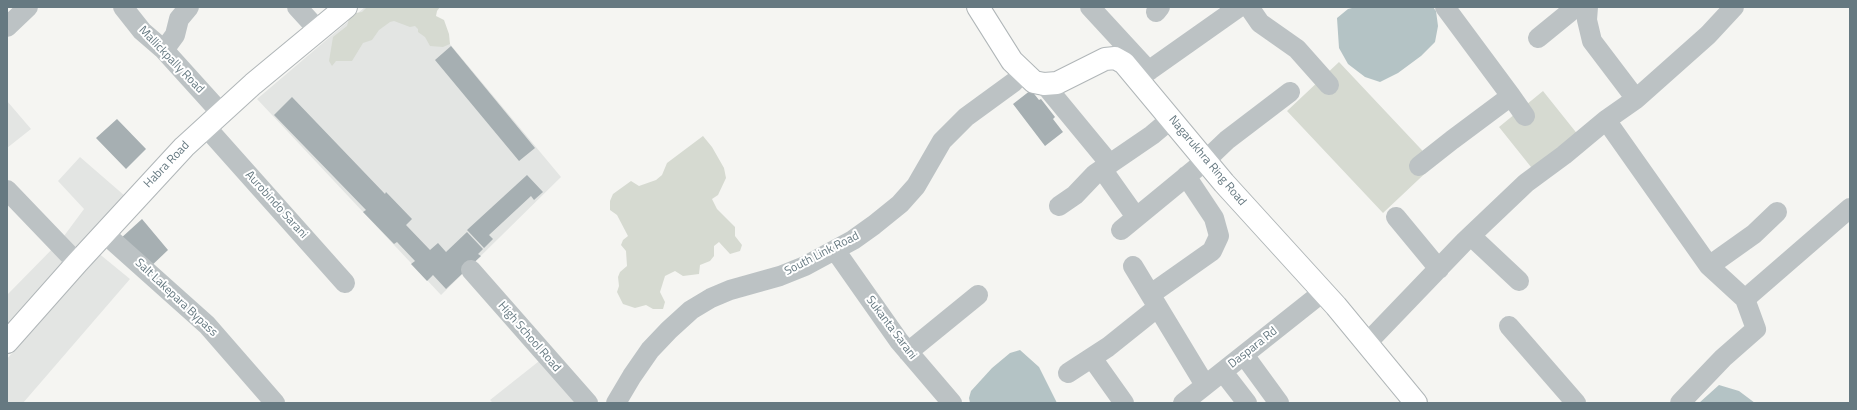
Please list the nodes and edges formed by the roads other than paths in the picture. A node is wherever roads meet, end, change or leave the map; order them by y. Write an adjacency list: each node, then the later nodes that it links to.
1 (28, 7): 14 (street)
2 (123, 7): 17 (street, Mallickpally Road)
3 (189, 7): 17 (street)
4 (297, 7): 15 (street)
5 (346, 7): 15 (main road, Habra Road)
6 (978, 7): 19 (main road)
7 (1090, 7): 18 (street)
8 (1238, 7): 18 (street)
9 (1249, 7): 20 (street)
10 (1445, 7): 22 (street)
11 (1576, 7): 16 (street)
12 (1588, 7): 23 (street)
13 (1734, 7): 23 (street)
14 (7, 27)
15 (318, 30): 26 (main road, Habra Road)
16 (1538, 38)
17 (164, 50): 26 (street, Mallickpally Road)
18 (1143, 75): 19 (main road, Nagarukhra Ring Road); 25 (main road, Nagarukhra Ring Road)
19 (1026, 77): 29 (street); 41 (street, South Link Road)
20 (1329, 85)
21 (1290, 92): 28 (street)
22 (1511, 96): 24 (street); 30 (street)
23 (1636, 98): 27 (street)
24 (1525, 116)
25 (1170, 119): 28 (main road, Nagarukhra Ring Road); 29 (street)
26 (214, 120): 39 (main road, Habra Road); 48 (street, Aurobindo Sarani)
27 (1606, 120): 40 (street); 44 (street)
28 (1205, 161): 31 (street); 49 (main road, Nagarukhra Ring Road)
29 (1106, 166): 33 (street); 36 (street)
30 (1419, 166)
31 (1186, 176): 36 (street); 52 (street)
32 (10, 200): 42 (street)
33 (1059, 206)
34 (1850, 208): 51 (street)
35 (1777, 212): 44 (street)
36 (1136, 217): 38 (street)
37 (1396, 217): 45 (street)
38 (1121, 230)
39 (104, 233): 42 (main road, Habra Road); 62 (street, Salt Lakepara Bypass)
40 (1471, 236): 45 (street); 47 (street)
41 (835, 250): 56 (street, Sukanta Sarani); 64 (street, South Link Road)
42 (76, 263): 54 (main road, Habra Road)
43 (1133, 266): 52 (street)
44 (1709, 266): 51 (street)
45 (1439, 269): 55 (street)
46 (471, 270): 63 (street, High School Road)
47 (1519, 281)
48 (345, 283)
49 (1323, 292): 55 (main road, Nagarukhra Ring Road); 57 (street, Daspara Rd)
50 (978, 295): 56 (street)
51 (1745, 299): 72 (street)
52 (1154, 300): 58 (street); 61 (street)
53 (1509, 326): 71 (street)
54 (7, 342)
55 (1366, 343): 70 (main road, Nagarukhra Ring Road)
56 (908, 352): 65 (street, Sukanta Sarani)
57 (1244, 355): 59 (street, Daspara Rd); 69 (street)
58 (1092, 358): 60 (street); 66 (street)
59 (1223, 372): 61 (street, Daspara Rd); 68 (street)
60 (1068, 373)
61 (1206, 385): 67 (street, Daspara Rd)
62 (276, 403)
63 (588, 403)
64 (616, 403)
65 (952, 403)
66 (1124, 403)
67 (1183, 403)
68 (1247, 403)
69 (1279, 403)
70 (1416, 403)
71 (1576, 403)
72 (1680, 403)

